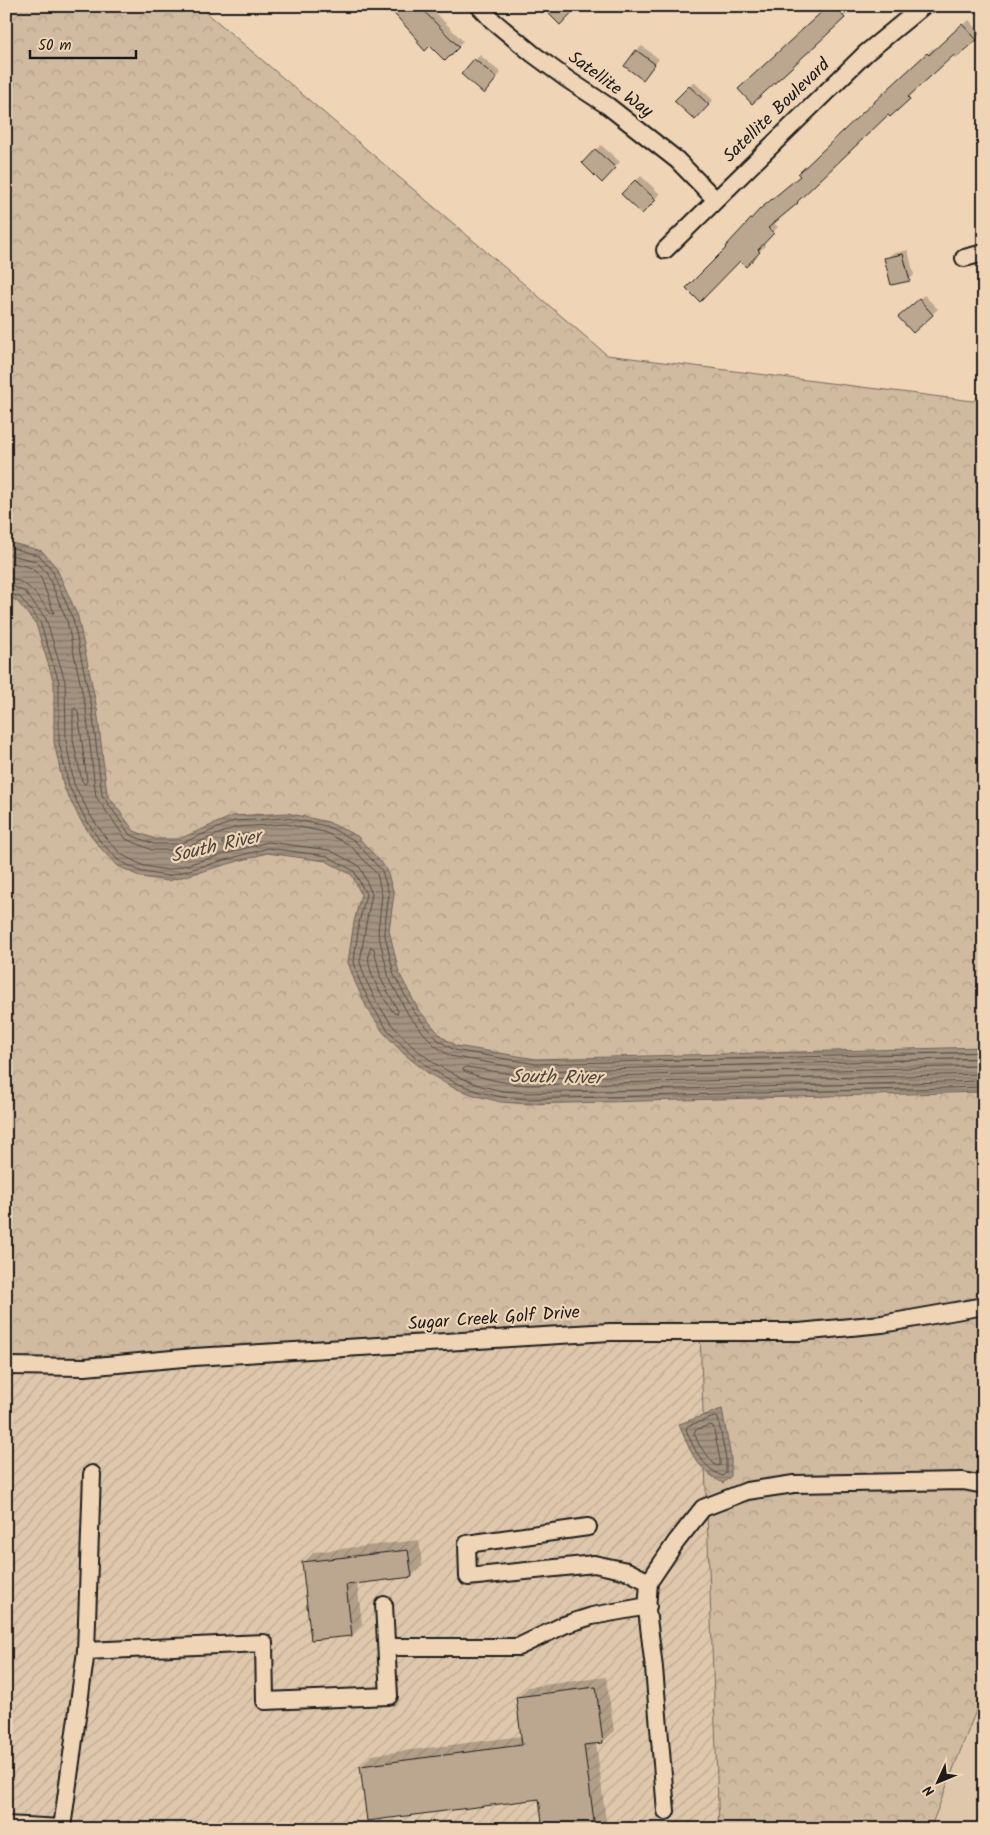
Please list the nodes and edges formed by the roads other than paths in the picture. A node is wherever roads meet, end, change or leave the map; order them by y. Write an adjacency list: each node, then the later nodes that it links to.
1 (479, 6): 3 (street, Satellite Way)
2 (923, 6): 3 (street, Satellite Boulevard)
3 (715, 199): 4 (street, Satellite Boulevard)
4 (665, 250)
5 (984, 253): 6 (street)
6 (964, 258)
7 (984, 1306): 8 (street, Sugar Creek Golf Drive)
8 (6, 1366)
9 (92, 1474): 16 (street)
10 (984, 1484): 12 (street)
11 (588, 1527): 12 (street)
12 (649, 1582): 14 (street)
13 (384, 1605): 15 (street)
14 (648, 1606): 15 (street); 17 (street)
15 (387, 1647): 16 (street)
16 (86, 1651): 18 (street)
17 (666, 1811)
18 (6, 1825)

